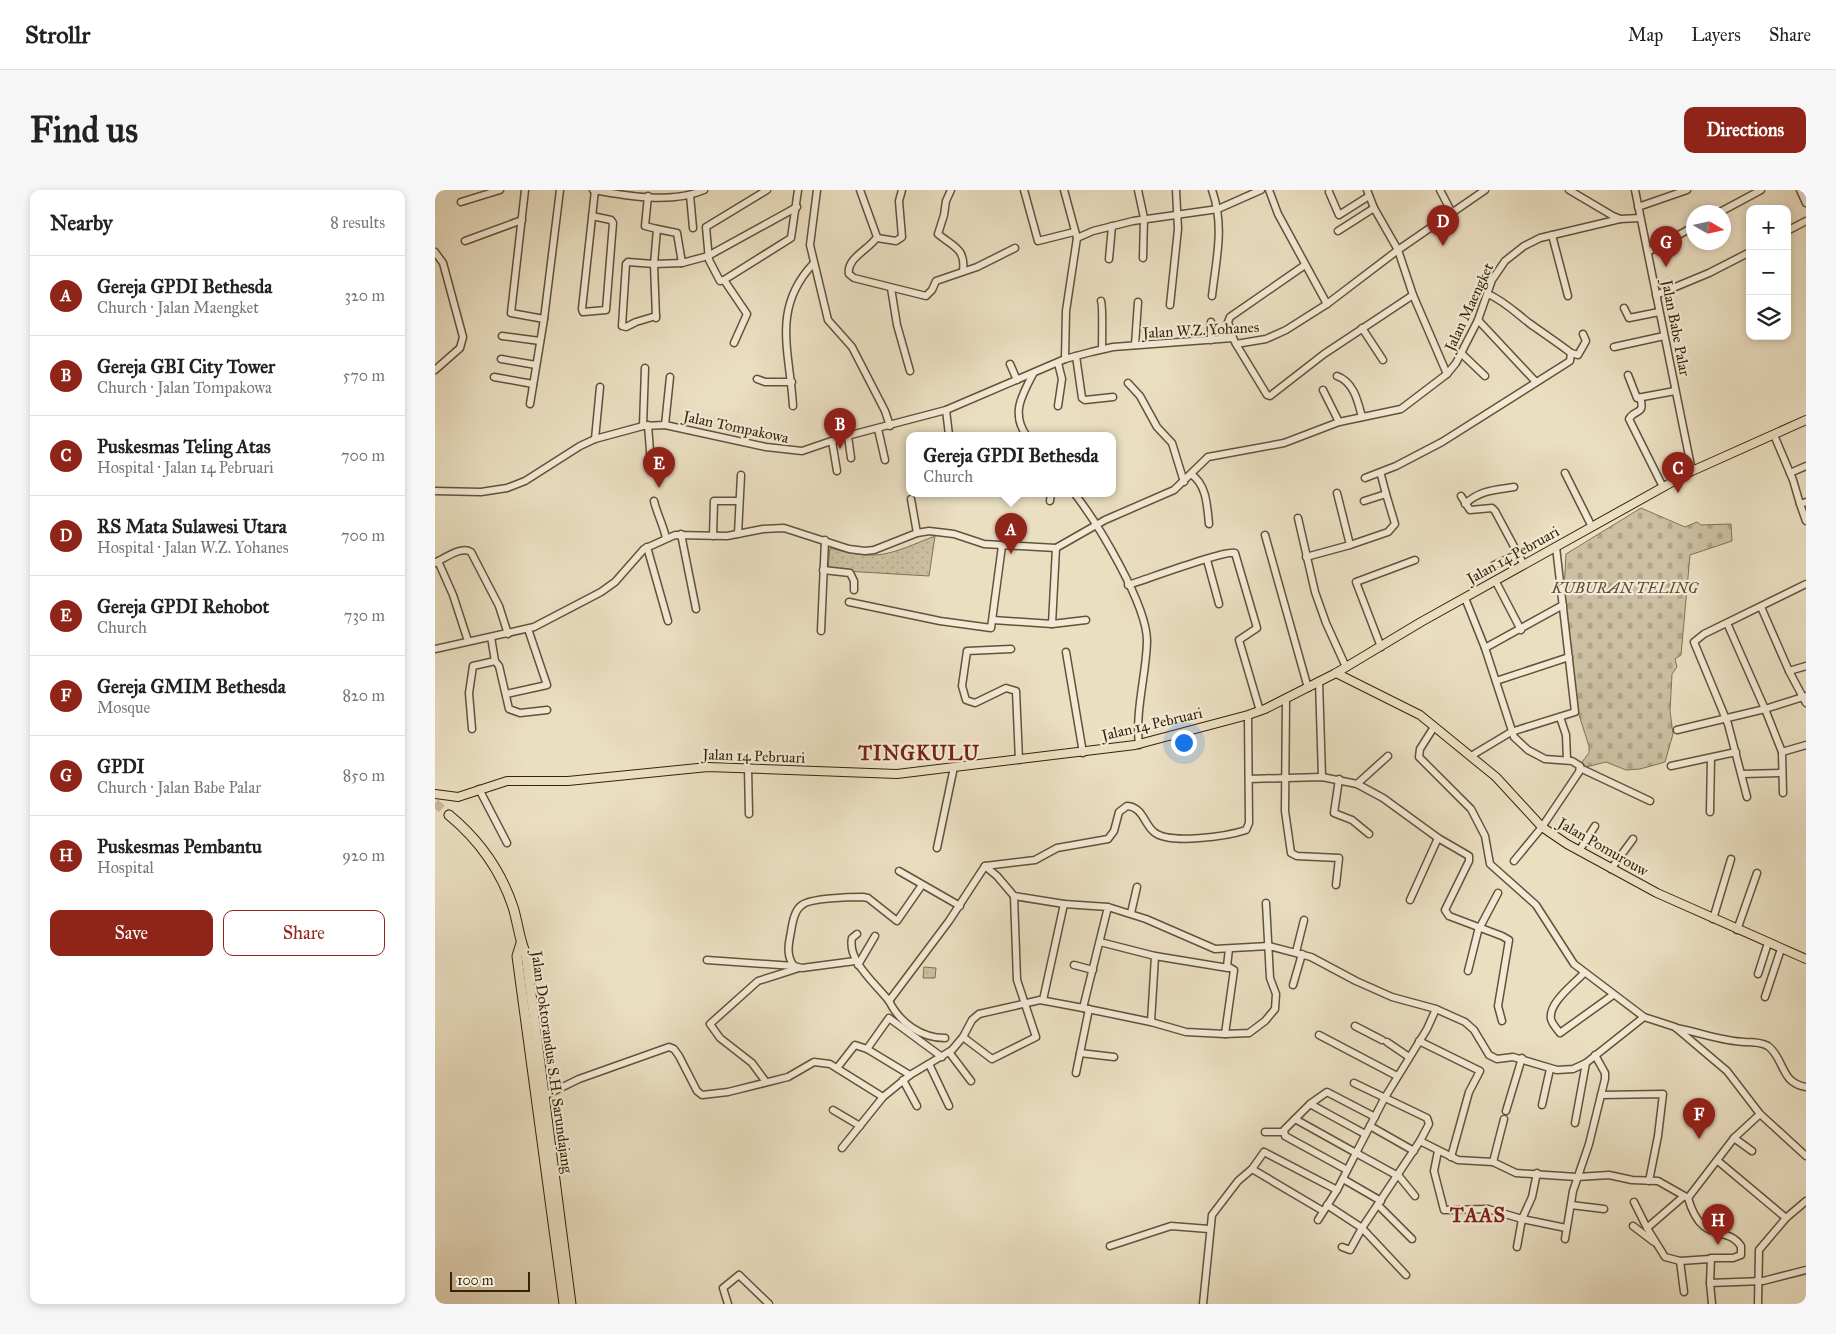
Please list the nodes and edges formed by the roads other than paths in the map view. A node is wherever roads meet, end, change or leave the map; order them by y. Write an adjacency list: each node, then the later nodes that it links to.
1 (500, 190): 31 (street)
2 (525, 190): 44 (street)
3 (560, 190): 82 (street)
4 (594, 190): 30 (street); 40 (street)
5 (704, 190): 29 (street)
6 (767, 190): 61 (street)
7 (798, 190): 35 (street)
8 (817, 190): 66 (street)
9 (860, 190): 54 (street)
10 (902, 190): 54 (street)
11 (951, 190): 68 (street)
12 (1024, 190): 52 (street)
13 (1064, 190): 52 (street)
14 (1138, 190): 41 (street)
15 (1176, 190): 38 (street)
16 (1212, 190): 37 (street)
17 (1269, 190): 67 (street)
18 (1440, 190): 39 (street)
19 (1485, 190): 39 (street, Jalan W.Z. Yohanes)
20 (1569, 190): 43 (street)
21 (1635, 190): 34 (street, Jalan Babe Palar)
22 (1687, 190): 34 (street)
23 (1761, 190): 33 (street)
24 (1799, 190): 32 (street)
25 (1258, 191): 37 (street)
26 (1329, 192): 28 (street)
27 (670, 193): 29 (street); 30 (street)
28 (1368, 193): 36 (street)
29 (690, 195): 47 (street)
30 (648, 196): 48 (street)
31 (461, 202)
32 (1806, 204)
33 (1731, 206)
34 (1638, 207): 42 (street, Jalan Babe Palar)
35 (797, 208): 61 (street); 69 (street)
36 (1374, 208): 50 (street); 57 (street)
37 (1218, 209): 38 (street); 74 (street)
38 (1179, 213): 41 (street); 79 (street)
39 (1452, 213): 57 (street, Jalan W.Z. Yohanes)
40 (592, 216): 40 (street)
41 (1144, 218): 46 (street); 62 (street)
42 (1641, 218): 43 (street, Jalan Maengket); 59 (street, Jalan Babe Palar)
43 (1621, 219): 53 (street, Jalan Maengket)
44 (522, 220): 55 (street); 82 (street)
45 (1806, 220): 49 (street)
46 (1112, 226): 52 (street); 63 (street)
47 (693, 228)
48 (657, 229): 64 (street); 65 (street)
49 (1791, 229)
50 (1338, 231)
51 (1686, 231): 59 (street)
52 (1075, 235): 100 (street)
53 (1552, 235): 71 (street, Jalan Maengket); 75 (street)
54 (877, 238): 70 (street)
55 (465, 241)
56 (1015, 248): 68 (street)
57 (1398, 250): 72 (street); 78 (street, Jalan W.Z. Yohanes)
58 (435, 252): 106 (street)
59 (1648, 252): 73 (street, Jalan Babe Palar)
60 (1746, 254): 73 (street)
61 (708, 256): 64 (street); 69 (street)
62 (1143, 258)
63 (1109, 259)
64 (682, 263): 65 (street)
65 (654, 264): 65 (street)
66 (813, 264): 117 (street); 136 (street)
67 (1305, 266): 78 (street); 91 (street)
68 (963, 271): 70 (street)
69 (724, 280): 92 (street)
70 (891, 288): 107 (street)
71 (1487, 294): 83 (street, Jalan Maengket); 97 (street)
72 (1413, 295): 85 (street); 109 (street)
73 (1656, 295): 81 (street, Jalan Babe Palar)
74 (1212, 296)
75 (1568, 296)
76 (1101, 301): 95 (street)
77 (1138, 302): 93 (street)
78 (1327, 304): 91 (street, Jalan W.Z. Yohanes)
79 (1170, 305)
80 (1624, 308): 81 (street)
81 (1659, 312): 88 (street, Jalan Babe Palar)
82 (544, 319): 90 (street)
83 (1478, 320): 96 (street, Jalan Maengket); 118 (street)
84 (1211, 322): 89 (street)
85 (1361, 328): 91 (street); 101 (street)
86 (1583, 334): 97 (street)
87 (502, 336): 90 (street)
88 (1664, 336): 94 (street); 123 (street, Jalan Babe Palar)
89 (1211, 340): 91 (street, Jalan W.Z. Yohanes); 93 (street, Jalan W.Z. Yohanes)
90 (540, 341): 104 (street)
91 (1235, 341)
92 (734, 343)
93 (1135, 345): 95 (street, Jalan W.Z. Yohanes)
94 (1614, 347)
95 (1103, 349): 98 (street, Jalan W.Z. Yohanes)
96 (1462, 354): 109 (street, Jalan Maengket); 113 (street)
97 (1571, 354): 118 (street)
98 (1076, 356): 100 (street, Jalan W.Z. Yohanes); 124 (street)
99 (501, 359): 104 (street)
100 (1065, 359): 102 (street, Jalan W.Z. Yohanes)
101 (1383, 360)
102 (1058, 362): 108 (street, Jalan W.Z. Yohanes); 128 (street)
103 (1011, 364): 116 (street)
104 (537, 365): 120 (street)
105 (645, 368): 134 (street)
106 (435, 370)
107 (909, 371)
108 (1033, 374): 116 (street, Jalan Tompakowa); 133 (street)
109 (1447, 374): 130 (street, Jalan Maengket)
110 (1628, 375): 125 (street)
111 (494, 376): 120 (street)
112 (1337, 376): 130 (street)
113 (1485, 376)
114 (671, 378): 135 (street)
115 (757, 379): 117 (street)
116 (1017, 380): 129 (street, Jalan Tompakowa)
117 (791, 382): 127 (street)
118 (1536, 382): 156 (street)
119 (1128, 383): 157 (street)
120 (533, 384): 126 (street)
121 (600, 387): 143 (street)
122 (1323, 390): 132 (street)
123 (1675, 391): 125 (street); 150 (street, Jalan Babe Palar)
124 (1113, 397)
125 (1639, 398): 159 (street)
126 (530, 404)
127 (793, 406)
128 (1058, 406)
129 (946, 410): 136 (street, Jalan Tompakowa); 138 (street)
130 (1362, 417): 132 (street, Jalan Maengket)
131 (1806, 420): 141 (main road, Jalan 14 Pebruari)
132 (1339, 422): 153 (street, Jalan Maengket)
133 (1019, 423): 139 (street); 140 (street)
134 (645, 425): 135 (street, Jalan Tompakowa); 143 (street, Jalan Tompakowa); 147 (street)
135 (665, 425): 144 (street, Jalan Tompakowa)
136 (890, 426): 137 (street, Jalan Tompakowa)
137 (878, 429): 142 (street, Jalan Tompakowa); 146 (street)
138 (949, 432)
139 (1018, 432)
140 (1024, 432)
141 (1774, 435): 150 (main road, Jalan 14 Pebruari); 152 (street)
142 (848, 436): 144 (street, Jalan Tompakowa); 145 (street)
143 (595, 439): 160 (street, Jalan Tompakowa)
144 (832, 441): 149 (street)
145 (851, 458)
146 (885, 460)
147 (651, 464)
148 (1806, 466): 152 (street)
149 (837, 471)
150 (1691, 471): 159 (main road, Jalan 14 Pebruari)
151 (1565, 473): 177 (street)
152 (1790, 473): 171 (street)
153 (1191, 474): 157 (street, Jalan Maengket); 176 (street)
154 (741, 475): 168 (street)
155 (1381, 475): 162 (street)
156 (1365, 478)
157 (1184, 482): 175 (street, Jalan Maengket)
158 (1514, 487): 172 (street)
159 (1663, 487): 177 (main road, Jalan 14 Pebruari)
160 (435, 491)
161 (1337, 493): 185 (street)
162 (1386, 494): 170 (street); 185 (street)
163 (1461, 496): 172 (street)
164 (1050, 497): 169 (street)
165 (1077, 497): 175 (street)
166 (911, 499): 178 (street)
167 (654, 501): 183 (street)
168 (739, 501): 180 (street); 182 (street)
169 (1050, 501)
170 (1364, 501)
171 (1803, 503): 174 (street)
172 (1465, 504): 190 (street)
173 (1298, 518): 191 (street)
174 (1806, 521)
175 (1096, 524): 189 (street, Jalan Maengket); 200 (street)
176 (1209, 524)
177 (1592, 527): 188 (main road, Jalan 14 Pebruari)
178 (917, 533): 184 (street); 186 (street)
179 (681, 534): 182 (street); 183 (street); 207 (street)
180 (738, 534): 182 (street); 184 (street)
181 (1265, 535): 233 (street)
182 (713, 536)
183 (666, 538): 187 (street)
184 (825, 540): 196 (street)
185 (1351, 545): 191 (street)
186 (1001, 546): 189 (street); 208 (street)
187 (647, 547): 210 (street); 213 (street)
188 (1556, 547): 195 (main road, Jalan 14 Pebruari); 205 (street)
189 (1056, 548): 212 (street)
190 (1518, 554): 195 (street); 197 (street)
191 (1306, 557): 226 (street)
192 (1207, 560): 200 (street); 204 (street); 239 (street)
193 (1415, 560): 219 (street)
194 (436, 562): 216 (street); 218 (street)
195 (1524, 565): 198 (main road, Jalan 14 Pebruari)
196 (823, 570): 201 (street); 215 (street)
197 (1491, 570)
198 (1496, 582): 202 (main road, Jalan 14 Pebruari); 214 (street)
199 (1806, 584): 206 (street)
200 (1128, 585): 247 (street)
201 (854, 590)
202 (1465, 598): 219 (main road, Jalan 14 Pebruari); 220 (street)
203 (849, 602): 208 (street)
204 (1219, 604)
205 (1563, 605): 214 (street); 224 (street)
206 (1761, 607): 211 (street); 228 (street)
207 (696, 609)
208 (993, 620): 212 (street)
209 (1086, 620): 212 (street)
210 (668, 621)
211 (1727, 623): 237 (street); 242 (street)
212 (1053, 624)
213 (528, 629): 216 (street); 234 (street)
214 (1521, 630): 220 (street)
215 (821, 631)
216 (508, 634): 217 (street)
217 (491, 637): 218 (street); 225 (street)
218 (467, 641): 221 (street)
219 (1381, 647): 226 (main road, Jalan 14 Pebruari)
220 (1485, 648): 232 (street)
221 (435, 649)
222 (1011, 649): 255 (street)
223 (1066, 652): 251 (street)
224 (1569, 657): 232 (street); 241 (street)
225 (495, 661): 234 (street); 244 (street)
226 (1347, 666): 229 (main road, Jalan 14 Pebruari); 231 (main road)
227 (1806, 666): 228 (street)
228 (1789, 671): 236 (street)
229 (1336, 673): 230 (main road, Jalan 14 Pebruari); 231 (main road, Jalan Pomurouw)
230 (1319, 681): 233 (main road, Jalan 14 Pebruari); 264 (street)
231 (1352, 681): 243 (main road, Jalan Pomurouw)
232 (1496, 681): 246 (street)
233 (1308, 688): 235 (main road, Jalan 14 Pebruari)
234 (506, 694): 238 (street)
235 (1286, 699): 239 (main road, Jalan 14 Pebruari); 263 (street)
236 (1805, 699): 237 (street)
237 (1765, 708): 242 (street); 250 (street)
238 (547, 710)
239 (1260, 711): 240 (main road, Jalan 14 Pebruari)
240 (1248, 715): 247 (main road, Jalan 14 Pebruari); 266 (street)
241 (1561, 717): 246 (street); 256 (street)
242 (1726, 719): 245 (street); 249 (street)
243 (1434, 727): 253 (main road, Jalan Pomurouw); 323 (street)
244 (472, 729)
245 (1677, 730)
246 (1511, 732): 253 (street); 256 (street)
247 (1139, 744): 251 (main road, Jalan 14 Pebruari)
248 (1806, 746): 250 (street)
249 (1736, 752): 254 (street); 262 (street)
250 (1782, 752): 261 (street)
251 (1083, 753): 255 (main road, Jalan 14 Pebruari)
252 (1388, 756): 267 (street)
253 (1471, 756): 277 (main road, Jalan Pomurouw)
254 (1711, 758): 257 (street); 273 (street)
255 (1019, 760): 258 (main road, Jalan 14 Pebruari)
256 (1567, 760): 260 (street)
257 (1671, 766)
258 (955, 767): 259 (main road, Jalan 14 Pebruari); 282 (street)
259 (748, 768): 268 (main road, Jalan 14 Pebruari); 274 (street)
260 (1580, 768): 272 (street); 277 (street)
261 (1782, 773): 262 (street); 269 (street)
262 (1742, 774): 271 (street)
263 (1285, 777): 264 (street); 266 (street); 291 (street)
264 (1322, 777): 265 (street)
265 (1339, 779): 267 (street); 278 (street)
266 (1249, 780): 286 (street)
267 (1357, 784): 279 (street)
268 (479, 789): 270 (main road, Jalan 14 Pebruari); 281 (street)
269 (1783, 793)
270 (435, 794)
271 (1747, 797)
272 (1650, 801)
273 (1710, 812)
274 (749, 814)
275 (449, 815): 309 (highway, Jalan Doktorandus S.H. Sarundajang)
276 (1595, 826): 283 (street)
277 (1542, 827): 283 (main road, Jalan Pomurouw); 285 (street)
278 (1369, 834)
279 (1438, 838): 295 (street); 303 (street)
280 (1633, 839): 287 (street)
281 (507, 843)
282 (937, 848)
283 (1579, 851): 287 (main road, Jalan Pomurouw)
284 (1731, 859): 301 (street)
285 (1515, 862)
286 (985, 866): 294 (street); 298 (street)
287 (1611, 869): 301 (main road, Jalan Pomurouw)
288 (899, 871): 290 (street)
289 (1757, 872): 304 (street)
290 (922, 884): 298 (street); 319 (street)
291 (1337, 885)
292 (1137, 887): 300 (street)
293 (1498, 893): 303 (street)
294 (1014, 896): 297 (street); 330 (street)
295 (1410, 900)
296 (1265, 902): 310 (street)
297 (1064, 904): 299 (street); 328 (street)
298 (960, 906): 329 (street)
299 (1109, 906): 300 (street); 307 (street)
300 (1131, 913): 311 (street)
301 (1713, 919): 304 (main road, Jalan Pomurouw)
302 (1304, 920): 313 (street)
303 (1479, 927): 321 (street); 334 (street)
304 (1737, 930): 308 (main road, Jalan Pomurouw)
305 (857, 934): 317 (street)
306 (875, 936): 317 (street)
307 (1100, 942): 314 (street); 322 (street)
308 (1768, 943): 312 (main road, Jalan Pomurouw); 324 (street)
309 (521, 944): 364 (highway, Jalan Doktorandus S.H. Sarundajang); 431 (highway)
310 (1269, 946): 311 (street); 313 (street); 338 (street)
311 (1229, 949): 320 (street)
312 (1781, 949): 315 (main road, Jalan Pomurouw); 327 (street)
313 (1299, 953): 325 (street); 332 (street)
314 (1155, 956): 320 (street); 335 (street)
315 (1806, 959)
316 (707, 960): 319 (street)
317 (857, 963): 319 (street); 329 (street)
318 (1074, 965): 322 (street)
319 (797, 967): 360 (street)
320 (1228, 968): 338 (street)
321 (1468, 971)
322 (1092, 973): 331 (street)
323 (1584, 973): 326 (street); 326 (street)
324 (1757, 974)
325 (1293, 985)
326 (1613, 995): 333 (street)
327 (1765, 996)
328 (1043, 1000): 330 (street); 331 (street)
329 (889, 1001): 341 (street)
330 (1024, 1002): 340 (street); 340 (street)
331 (1086, 1008): 335 (street); 345 (street)
332 (1436, 1009): 342 (street); 350 (street)
333 (1644, 1017): 337 (street); 347 (street)
334 (1502, 1021)
335 (1151, 1022): 338 (street)
336 (1355, 1026): 346 (street)
337 (1675, 1027): 362 (street); 373 (street)
338 (1225, 1034)
339 (1319, 1035): 357 (street)
340 (963, 1037): 344 (street)
341 (945, 1038)
342 (1419, 1041): 346 (street); 391 (street)
343 (867, 1049): 348 (street); 353 (street); 356 (street)
344 (949, 1052): 348 (street); 359 (street)
345 (1080, 1053): 349 (street); 355 (street)
346 (1411, 1054): 357 (street)
347 (1595, 1054): 351 (street); 363 (street)
348 (942, 1057): 352 (street)
349 (1114, 1057)
350 (1522, 1058): 354 (street); 372 (street)
351 (1586, 1063): 354 (street); 377 (street)
352 (929, 1064): 356 (street); 370 (street)
353 (837, 1068): 360 (street); 365 (street)
354 (1550, 1069): 368 (street)
355 (1076, 1073)
356 (910, 1075): 358 (street)
357 (1397, 1076): 366 (street)
358 (903, 1080): 365 (street); 369 (street)
359 (971, 1081)
360 (766, 1082): 364 (street)
361 (1353, 1083): 366 (street)
362 (1806, 1087)
363 (1601, 1095): 398 (street); 400 (street)
364 (544, 1096): 432 (highway, Jalan Doktorandus S.H. Sarundajang)
365 (883, 1097): 378 (street)
366 (1384, 1099): 374 (street); 384 (street)
367 (1310, 1104): 374 (street); 375 (street); 382 (street)
368 (1542, 1105)
369 (917, 1106)
370 (949, 1106)
371 (833, 1110): 378 (street)
372 (1506, 1110)
373 (1760, 1114): 383 (street); 390 (street)
374 (1375, 1117): 379 (street)
375 (1295, 1119): 381 (street); 389 (street)
376 (1504, 1119): 393 (street)
377 (1575, 1123)
378 (860, 1126): 385 (street)
379 (1370, 1126): 382 (street); 386 (street)
380 (1265, 1132): 381 (street)
381 (1283, 1132): 395 (street)
382 (1365, 1134): 389 (street)
383 (1734, 1138): 388 (street); 392 (street)
384 (1420, 1141): 386 (street); 387 (street)
385 (842, 1148)
386 (1414, 1151): 397 (street)
387 (1438, 1151): 391 (street); 411 (street)
388 (1752, 1151)
389 (1356, 1153): 395 (street); 397 (street)
390 (1806, 1156)
391 (1451, 1157): 393 (street)
392 (1719, 1159): 403 (street); 410 (street)
393 (1493, 1162): 396 (street)
394 (1252, 1169): 401 (street); 408 (street); 417 (street)
395 (1347, 1170): 399 (street)
396 (1537, 1173): 398 (street); 411 (street)
397 (1398, 1175): 402 (street); 406 (street)
398 (1577, 1177): 400 (street); 407 (street)
399 (1343, 1179): 401 (street); 406 (street)
400 (1649, 1181): 403 (street)
401 (1337, 1190): 408 (street)
402 (1415, 1196)
403 (1686, 1197): 416 (street); 424 (street)
404 (1806, 1201): 410 (street)
405 (1634, 1202): 416 (street)
406 (1379, 1203): 414 (street); 418 (street)
407 (1571, 1205): 409 (street); 415 (street)
408 (1325, 1208): 412 (street); 414 (street)
409 (1604, 1209)
410 (1788, 1216): 428 (street)
411 (1522, 1219): 415 (street); 423 (street)
412 (1318, 1220)
413 (1633, 1226): 420 (street)
414 (1362, 1228): 422 (street); 427 (street)
415 (1567, 1228): 419 (street)
416 (1647, 1228): 420 (street)
417 (1209, 1229): 421 (street); 435 (street)
418 (1412, 1239)
419 (1565, 1239)
420 (1655, 1243): 425 (street)
421 (1110, 1246)
422 (1342, 1247)
423 (1517, 1247)
424 (1710, 1259): 425 (street); 429 (street)
425 (1679, 1261): 430 (street)
426 (1806, 1270): 428 (street)
427 (1406, 1275)
428 (1757, 1281): 429 (street); 437 (street)
429 (1710, 1283): 436 (street)
430 (1684, 1292)
431 (564, 1304)
432 (571, 1304)
433 (728, 1304): 434 (street)
434 (769, 1304)
435 (1203, 1304)
436 (1712, 1304)
437 (1758, 1304)

